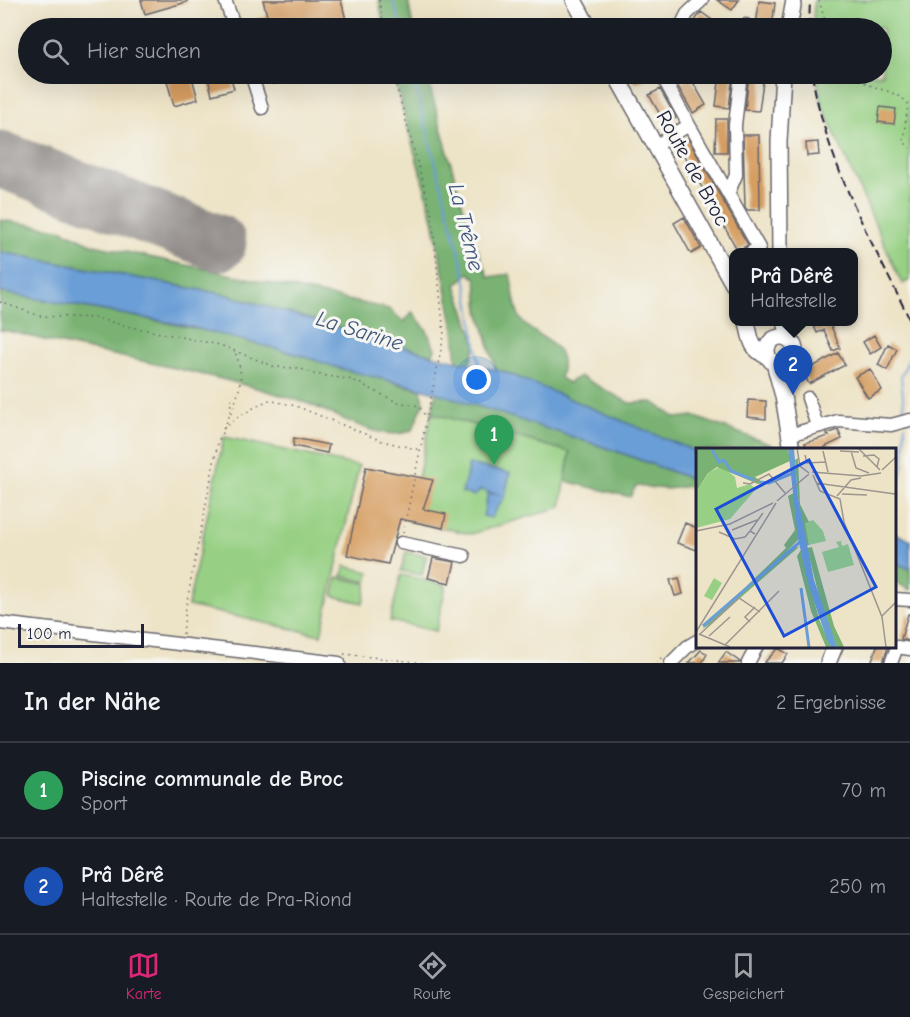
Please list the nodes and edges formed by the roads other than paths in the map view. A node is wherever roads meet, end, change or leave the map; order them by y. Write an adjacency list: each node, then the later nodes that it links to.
1 (225, 0): 5 (street)
2 (574, 0): 6 (main road)
3 (702, 0): 7 (street)
4 (794, 0): 8 (main road)
5 (231, 18)
6 (584, 18)
7 (685, 18)
8 (791, 18)
9 (254, 84): 14 (street)
10 (621, 84): 16 (main road, Route de Broc)
11 (667, 84): 15 (street)
12 (740, 84): 17 (street)
13 (782, 84): 19 (main road)
14 (262, 108)
15 (689, 125): 16 (street); 17 (street)
16 (657, 145): 20 (main road, Route de Broc)
17 (728, 194): 18 (street)
18 (759, 248)
19 (780, 248)
20 (729, 277)
21 (748, 326): 26 (main road)
22 (749, 326): 25 (main road)
23 (778, 326): 25 (main road)
24 (783, 326): 25 (main road)
25 (779, 339): 26 (main road); 26 (main road)
26 (777, 361): 30 (main road)
27 (808, 398): 29 (street)
28 (910, 420): 29 (street)
29 (817, 426): 30 (street)
30 (790, 443)
31 (401, 543): 32 (street)
32 (465, 556)
33 (895, 599): 34 (street)
34 (910, 600)
35 (0, 622): 40 (street)
36 (696, 642): 41 (street)
37 (756, 648): 42 (street)
38 (910, 649): 44 (street)
39 (826, 650): 43 (main road)
40 (339, 663)
41 (671, 663)
42 (748, 663)
43 (828, 663)
44 (891, 663)

